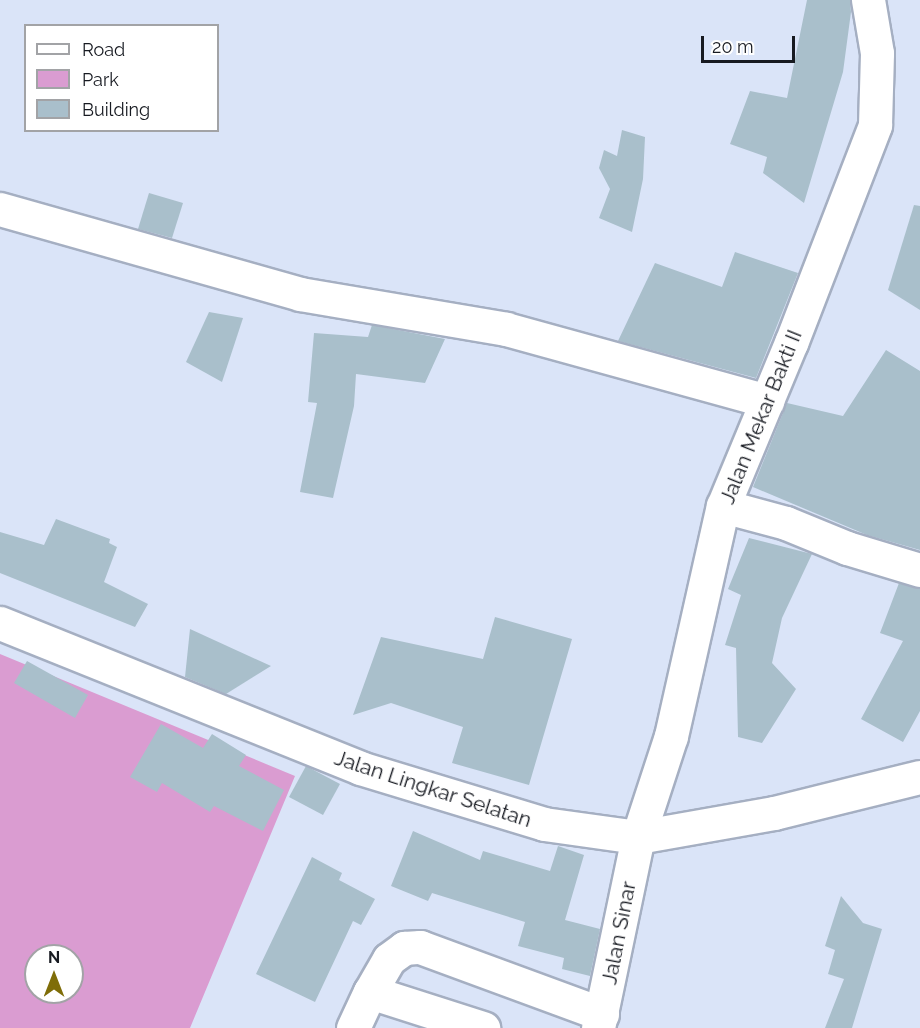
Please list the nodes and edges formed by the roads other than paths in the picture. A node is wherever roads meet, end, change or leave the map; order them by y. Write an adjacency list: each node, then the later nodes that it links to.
1 (868, 0): 3 (street, Jalan Mekar Bakti II)
2 (0, 209): 3 (street)
3 (767, 401): 4 (street, Jalan Mekar Bakti II)
4 (723, 506): 5 (street); 8 (street, Jalan Mekar Bakti II)
5 (920, 570)
6 (0, 623): 8 (street, Jalan Lingkar Selatan)
7 (920, 777): 8 (street, Jalan Lingkar Selatan)
8 (638, 837): 10 (street, Jalan Sinar)
9 (370, 992): 10 (street); 11 (street); 12 (street)
10 (600, 1021)
11 (353, 1028)
12 (483, 1028)

